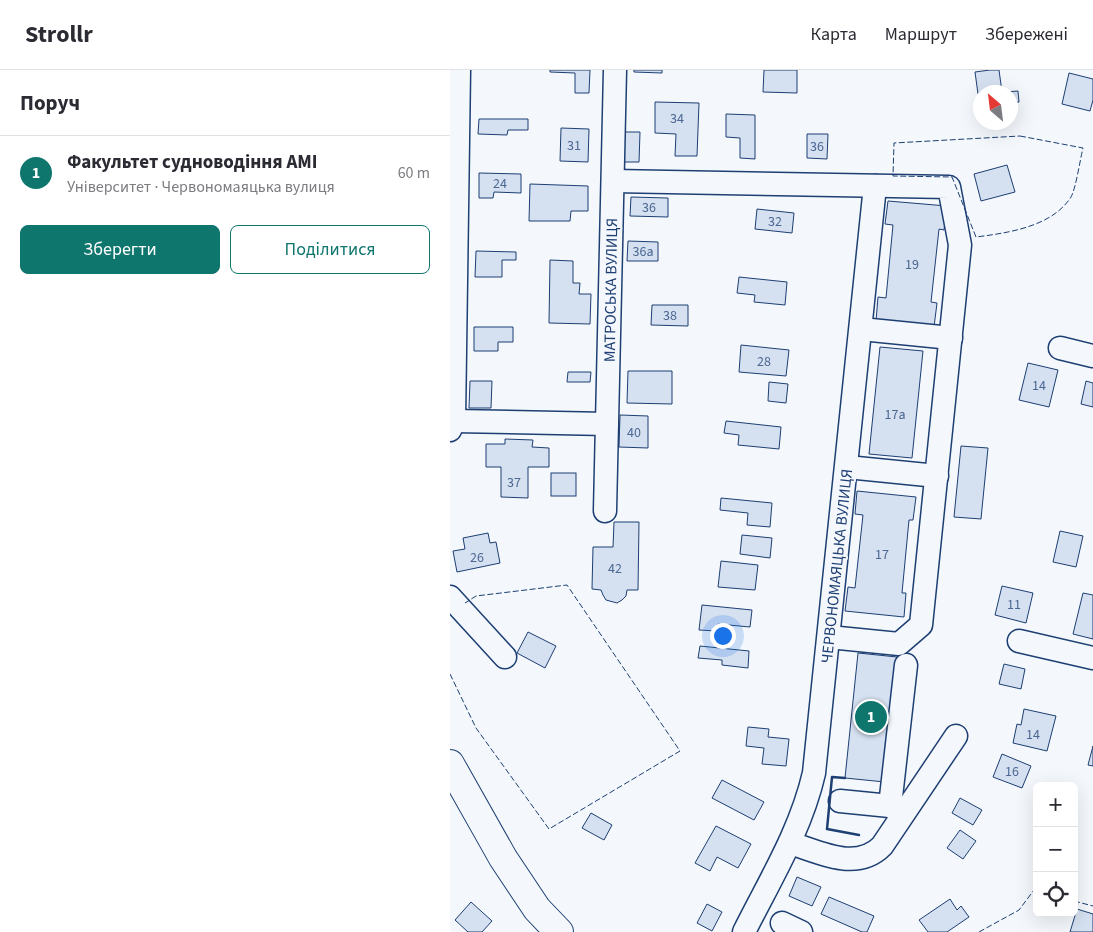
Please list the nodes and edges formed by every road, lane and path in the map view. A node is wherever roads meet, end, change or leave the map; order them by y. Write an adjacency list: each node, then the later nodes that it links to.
1 (459, 70): 10 (street)
2 (615, 70): 3 (street, МАТРОСЬКА ВУЛИЦЯ)
3 (613, 180): 4 (street); 9 (street, МАТРОСЬКА ВУЛИЦЯ)
4 (875, 186): 5 (street, ЧЕРВОНОМАЯЦЬКА ВУЛИЦЯ); 6 (street)
5 (861, 329): 6 (street); 11 (street, ЧЕРВОНОМАЯЦЬКА ВУЛИЦЯ)
6 (951, 338): 12 (street)
7 (1060, 348): 8 (street)
8 (1093, 356)
9 (607, 424): 10 (street); 13 (street, МАТРОСЬКА ВУЛИЦЯ)
10 (452, 425)
11 (847, 467): 12 (street); 15 (street, ЧЕРВОНОМАЯЦЬКА ВУЛИЦЯ)
12 (937, 476): 15 (street)
13 (605, 511)
14 (450, 597): 17 (street)
15 (829, 637): 24 (street, ЧЕРВОНОМАЯЦЬКА ВУЛИЦЯ)
16 (1019, 641): 18 (street)
17 (505, 657)
18 (1093, 658)
19 (906, 665): 23 (street)
20 (956, 736): 23 (street)
21 (450, 764): 25 (main road)
22 (840, 801): 23 (street)
23 (897, 810): 24 (street)
24 (790, 843): 26 (street, ЧЕРВОНОМАЯЦЬКА ВУЛИЦЯ)
25 (559, 932)
26 (744, 932)

